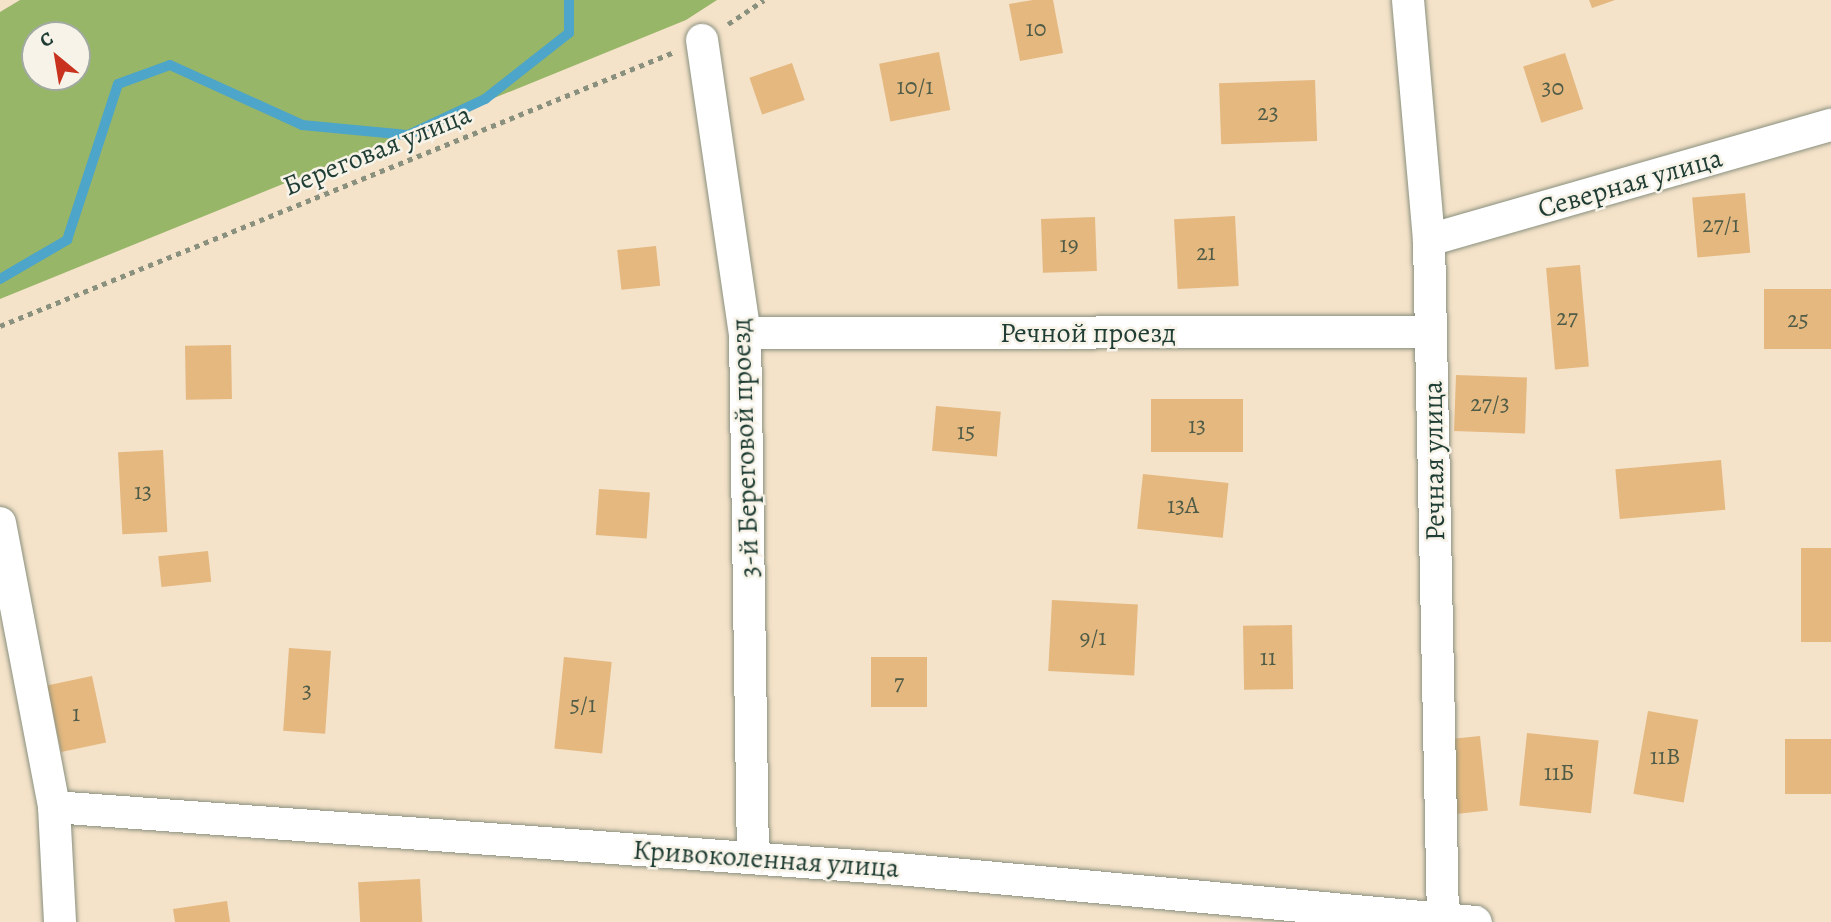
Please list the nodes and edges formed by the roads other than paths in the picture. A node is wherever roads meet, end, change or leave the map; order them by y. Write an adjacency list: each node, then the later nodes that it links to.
1 (1408, 0): 4 (street, Речная улица)
2 (702, 40): 6 (street, 3-й Береговой проезд)
3 (1831, 125): 4 (street, Северная улица)
4 (1429, 240): 5 (street, Речная улица)
5 (1431, 332): 6 (street, Речной проезд); 10 (street, Речная улица)
6 (746, 333): 9 (street, 3-й Береговой проезд)
7 (0, 523): 8 (street)
8 (54, 807): 9 (street, Кривоколенная улица); 11 (street)
9 (753, 858): 10 (street, Кривоколенная улица)
10 (1443, 920): 12 (street, Кривоколенная улица)
11 (60, 922)
12 (1476, 922)

